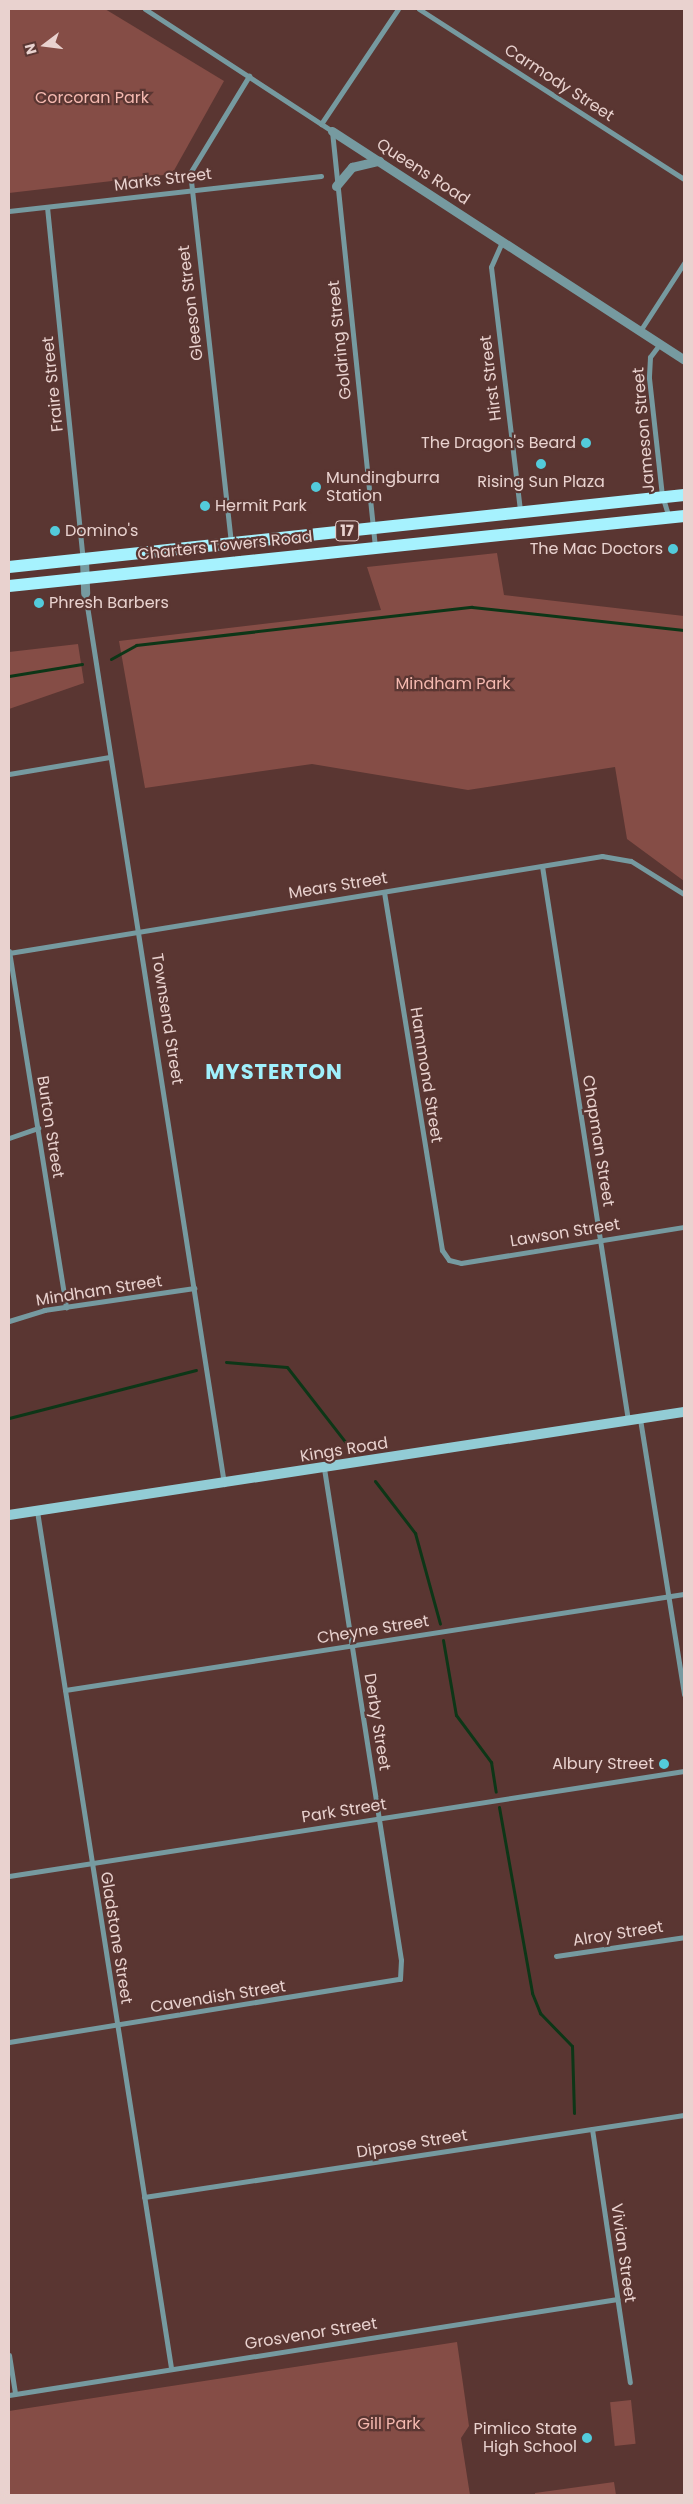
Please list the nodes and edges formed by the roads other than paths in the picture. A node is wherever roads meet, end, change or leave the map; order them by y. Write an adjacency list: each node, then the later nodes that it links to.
1 (145, 9): 4 (street, Queens Road)
2 (398, 9): 5 (street)
3 (419, 9): 9 (street, Carmody Street)
4 (249, 76): 5 (street, Queens Road); 11 (street, Gleeson Street)
5 (321, 124): 6 (street, Queens Road)
6 (332, 131): 7 (street, Queens Road); 10 (street, Goldring Street)
7 (379, 161): 10 (street); 14 (street, Queens Road)
8 (321, 176): 11 (street, Marks Street)
9 (684, 179)
10 (336, 186): 24 (street, Goldring Street)
11 (190, 190): 12 (street, Marks Street); 25 (street, Gleeson Street)
12 (46, 207): 13 (street, Marks Street); 27 (street, Fraire Street)
13 (9, 211)
14 (502, 242): 16 (street, Queens Road); 21 (street, Hirst Street)
15 (684, 263): 16 (street)
16 (640, 331): 17 (street, Queens Road)
17 (659, 344): 18 (street, Queens Road); 19 (street, Jameson Street)
18 (684, 360)
19 (662, 495): 20 (main road, Charters Towers Road / 17); 21 (main road, Charters Towers Road / 17); 22 (street, Jameson Street)
20 (684, 495)
21 (520, 513): 24 (main road, Charters Towers Road / 17)
22 (668, 515): 23 (main road, Charters Towers Road / 17); 26 (main road, Charters Towers Road / 17)
23 (684, 516)
24 (373, 528): 25 (main road, Charters Towers Road / 17); 26 (street, Goldring Street)
25 (231, 543): 27 (main road, Charters Towers Road / 17)
26 (375, 546): 29 (main road, Charters Towers Road / 17)
27 (84, 559): 28 (main road, Charters Towers Road / 17); 29 (street, Townsend Street)
28 (9, 567)
29 (84, 578): 30 (main road, Charters Towers Road / 17); 31 (street, Townsend Street)
30 (9, 586)
31 (86, 593): 32 (street, Townsend Street)
32 (110, 757): 33 (street); 37 (street, Townsend Street)
33 (9, 774)
34 (542, 866): 35 (street, Mears Street); 36 (street, Mears Street); 43 (street, Chapman Street)
35 (384, 892): 37 (street, Mears Street); 44 (street, Hammond Street)
36 (684, 894)
37 (138, 929): 38 (street, Mears Street); 45 (street, Townsend Street)
38 (9, 952): 39 (street, Burton Street)
39 (12, 986): 40 (street, Burton Street)
40 (38, 1128): 41 (street); 46 (street, Burton Street)
41 (9, 1138)
42 (684, 1227): 43 (street, Lawson Street)
43 (600, 1240): 44 (street, Lawson Street); 50 (street, Chapman Street)
44 (449, 1260)
45 (194, 1288): 46 (street, Mindham Street); 52 (street, Townsend Street)
46 (66, 1307): 47 (street, Mindham Street)
47 (9, 1321)
48 (684, 1412): 49 (main road, Kings Road)
49 (640, 1418): 50 (main road, Kings Road); 56 (street)
50 (628, 1420): 51 (main road, Kings Road)
51 (324, 1468): 52 (main road, Kings Road); 57 (street, Derby Street)
52 (224, 1484): 53 (main road, Kings Road)
53 (37, 1511): 54 (main road, Kings Road); 58 (street, Gladstone Street)
54 (9, 1515)
55 (684, 1594): 56 (street, Cheyne Street)
56 (668, 1596): 57 (street, Cheyne Street); 59 (street)
57 (352, 1646): 58 (street, Cheyne Street); 61 (street, Derby Street)
58 (65, 1690): 62 (street, Gladstone Street)
59 (684, 1695)
60 (684, 1771): 61 (street, Park Street)
61 (379, 1818): 62 (street, Park Street); 66 (street, Derby Street)
62 (92, 1863): 63 (street, Park Street); 67 (street, Gladstone Street)
63 (9, 1876)
64 (684, 1937): 65 (street, Alroy Street)
65 (556, 1956)
66 (400, 1979): 67 (street, Cavendish Street)
67 (116, 2025): 68 (street, Cavendish Street); 71 (street, Gladstone Street)
68 (9, 2042)
69 (684, 2115): 70 (street, Diprose Street)
70 (592, 2129): 71 (street, Diprose Street); 72 (street, Vivian Street)
71 (144, 2197): 74 (street, Gladstone Street)
72 (617, 2299): 74 (street, Grosvenor Street); 75 (street, Vivian Street)
73 (9, 2355): 76 (street)
74 (171, 2368): 76 (street, Grosvenor Street)
75 (630, 2382)
76 (12, 2394)

